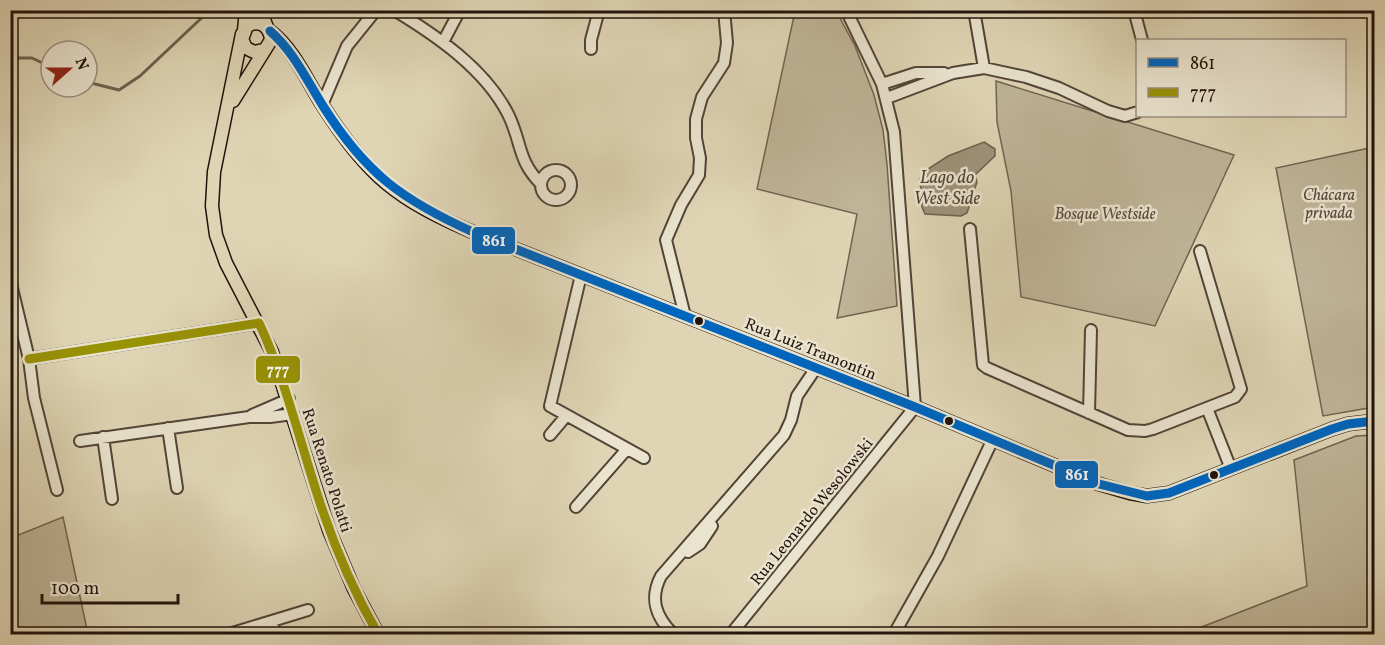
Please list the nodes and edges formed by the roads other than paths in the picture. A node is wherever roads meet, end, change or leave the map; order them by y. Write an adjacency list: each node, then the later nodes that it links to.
1 (246, 10): 12 (main road)
2 (260, 10): 11 (main road, Rua Luiz Tramontin)
3 (376, 10): 22 (street)
4 (394, 10): 14 (street)
5 (460, 10): 14 (street)
6 (599, 10): 16 (street)
7 (724, 10): 30 (street)
8 (846, 10): 20 (street)
9 (974, 10): 18 (street)
10 (1134, 10): 13 (street)
11 (268, 29): 12 (main road); 15 (main road); 17 (main road, Rua Luiz Tramontin)
12 (243, 32): 15 (main road); 23 (main road, Rua Renato Polatti)
13 (1142, 39)
14 (443, 42): 25 (street)
15 (266, 49): 17 (main road, Rua Luiz Tramontin); 23 (main road, Rua Renato Polatti)
16 (591, 49)
17 (296, 63): 22 (main road, Rua Luiz Tramontin)
18 (984, 68): 19 (street); 24 (street)
19 (953, 74): 20 (street); 21 (street)
20 (882, 84): 21 (street)
21 (887, 98): 36 (street)
22 (322, 105): 28 (main road, Rua Luiz Tramontin)
23 (229, 108): 31 (main road, Rua Renato Polatti)
24 (1136, 112)
25 (541, 184)
26 (970, 230): 38 (street)
27 (1200, 251): 37 (street)
28 (581, 275): 30 (main road, Rua Luiz Tramontin); 40 (street)
29 (10, 280): 33 (street)
30 (685, 316): 34 (main road, Rua Luiz Tramontin)
31 (259, 323): 33 (street); 35 (main road, Rua Renato Polatti)
32 (1091, 330): 38 (street)
33 (29, 359): 52 (street)
34 (816, 368): 36 (main road, Rua Luiz Tramontin); 60 (street)
35 (289, 399): 39 (main road, Rua Renato Polatti); 41 (street)
36 (915, 407): 47 (main road, Rua Luiz Tramontin); 61 (street, Rua Leonardo Wesolowski)
37 (1207, 408): 38 (street); 50 (street)
38 (1089, 413)
39 (293, 414): 41 (street); 59 (main road, Rua Renato Polatti)
40 (566, 416): 44 (street); 48 (street)
41 (249, 417): 43 (street)
42 (1374, 422): 50 (main road, Rua Luiz Tramontin)
43 (168, 428): 45 (street); 51 (street)
44 (550, 435)
45 (103, 437): 46 (street); 53 (street)
46 (80, 441)
47 (992, 441): 50 (main road, Rua Luiz Tramontin); 62 (street)
48 (627, 449): 49 (street); 54 (street)
49 (644, 458)
50 (1231, 469)
51 (177, 488)
52 (57, 490)
53 (112, 499)
54 (576, 507)
55 (308, 610): 56 (street)
56 (271, 622): 57 (street); 58 (street)
57 (229, 634)
58 (276, 634)
59 (378, 634)
60 (674, 634)
61 (731, 634)
62 (895, 634)

